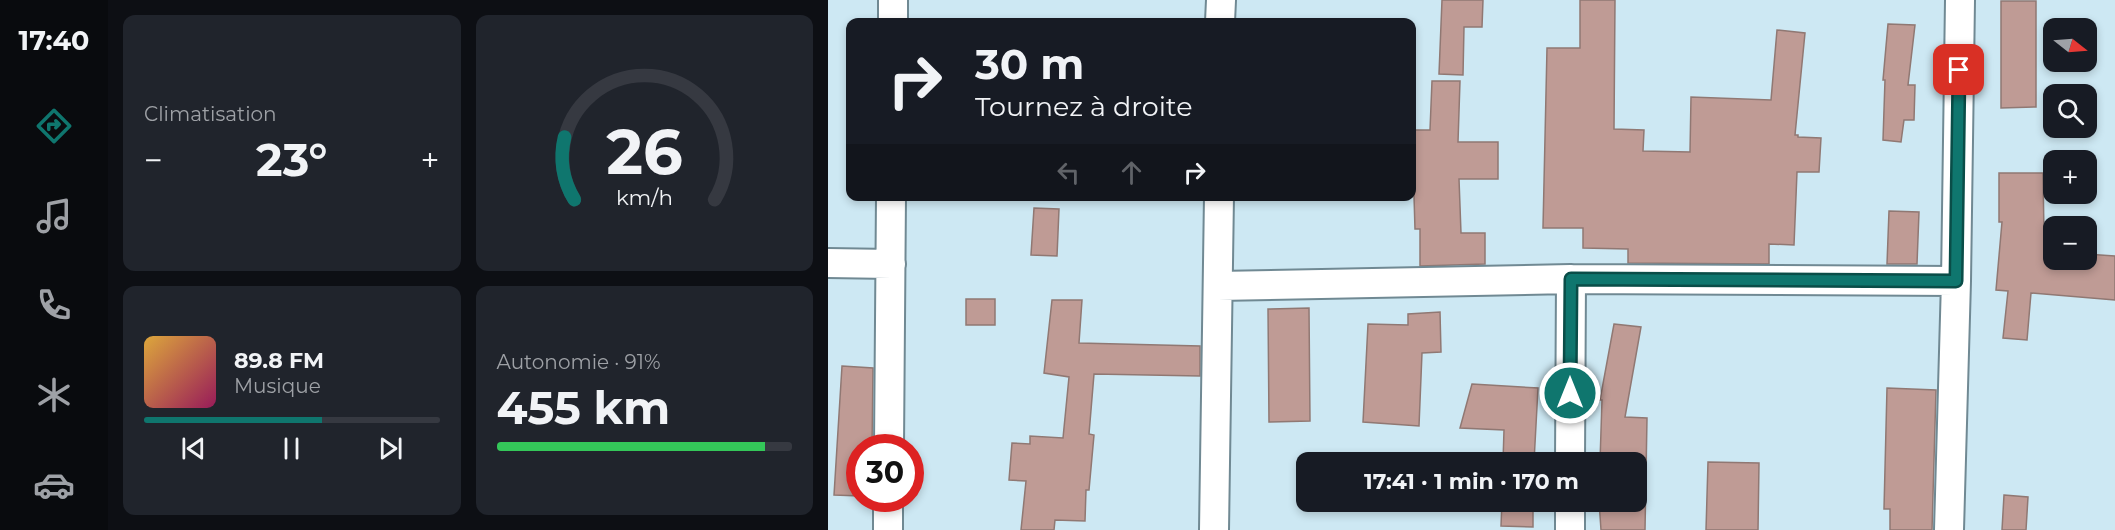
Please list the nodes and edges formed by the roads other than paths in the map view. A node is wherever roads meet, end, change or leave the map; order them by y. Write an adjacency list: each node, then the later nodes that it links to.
1 (893, 0): 4 (street)
2 (1221, 0): 5 (street)
3 (1960, 0): 11 (street)
4 (893, 18)
5 (1220, 18)
6 (891, 201): 9 (street)
7 (1219, 201): 12 (street)
8 (828, 263): 9 (street)
9 (891, 264): 13 (street)
10 (1571, 279): 11 (street); 12 (street); 14 (street)
11 (1956, 281): 20 (street)
12 (1218, 286): 18 (street)
13 (889, 434)
14 (1570, 452)
15 (888, 512): 17 (street)
16 (1570, 512): 19 (street)
17 (888, 530)
18 (1214, 530)
19 (1570, 530)
20 (1949, 530)

